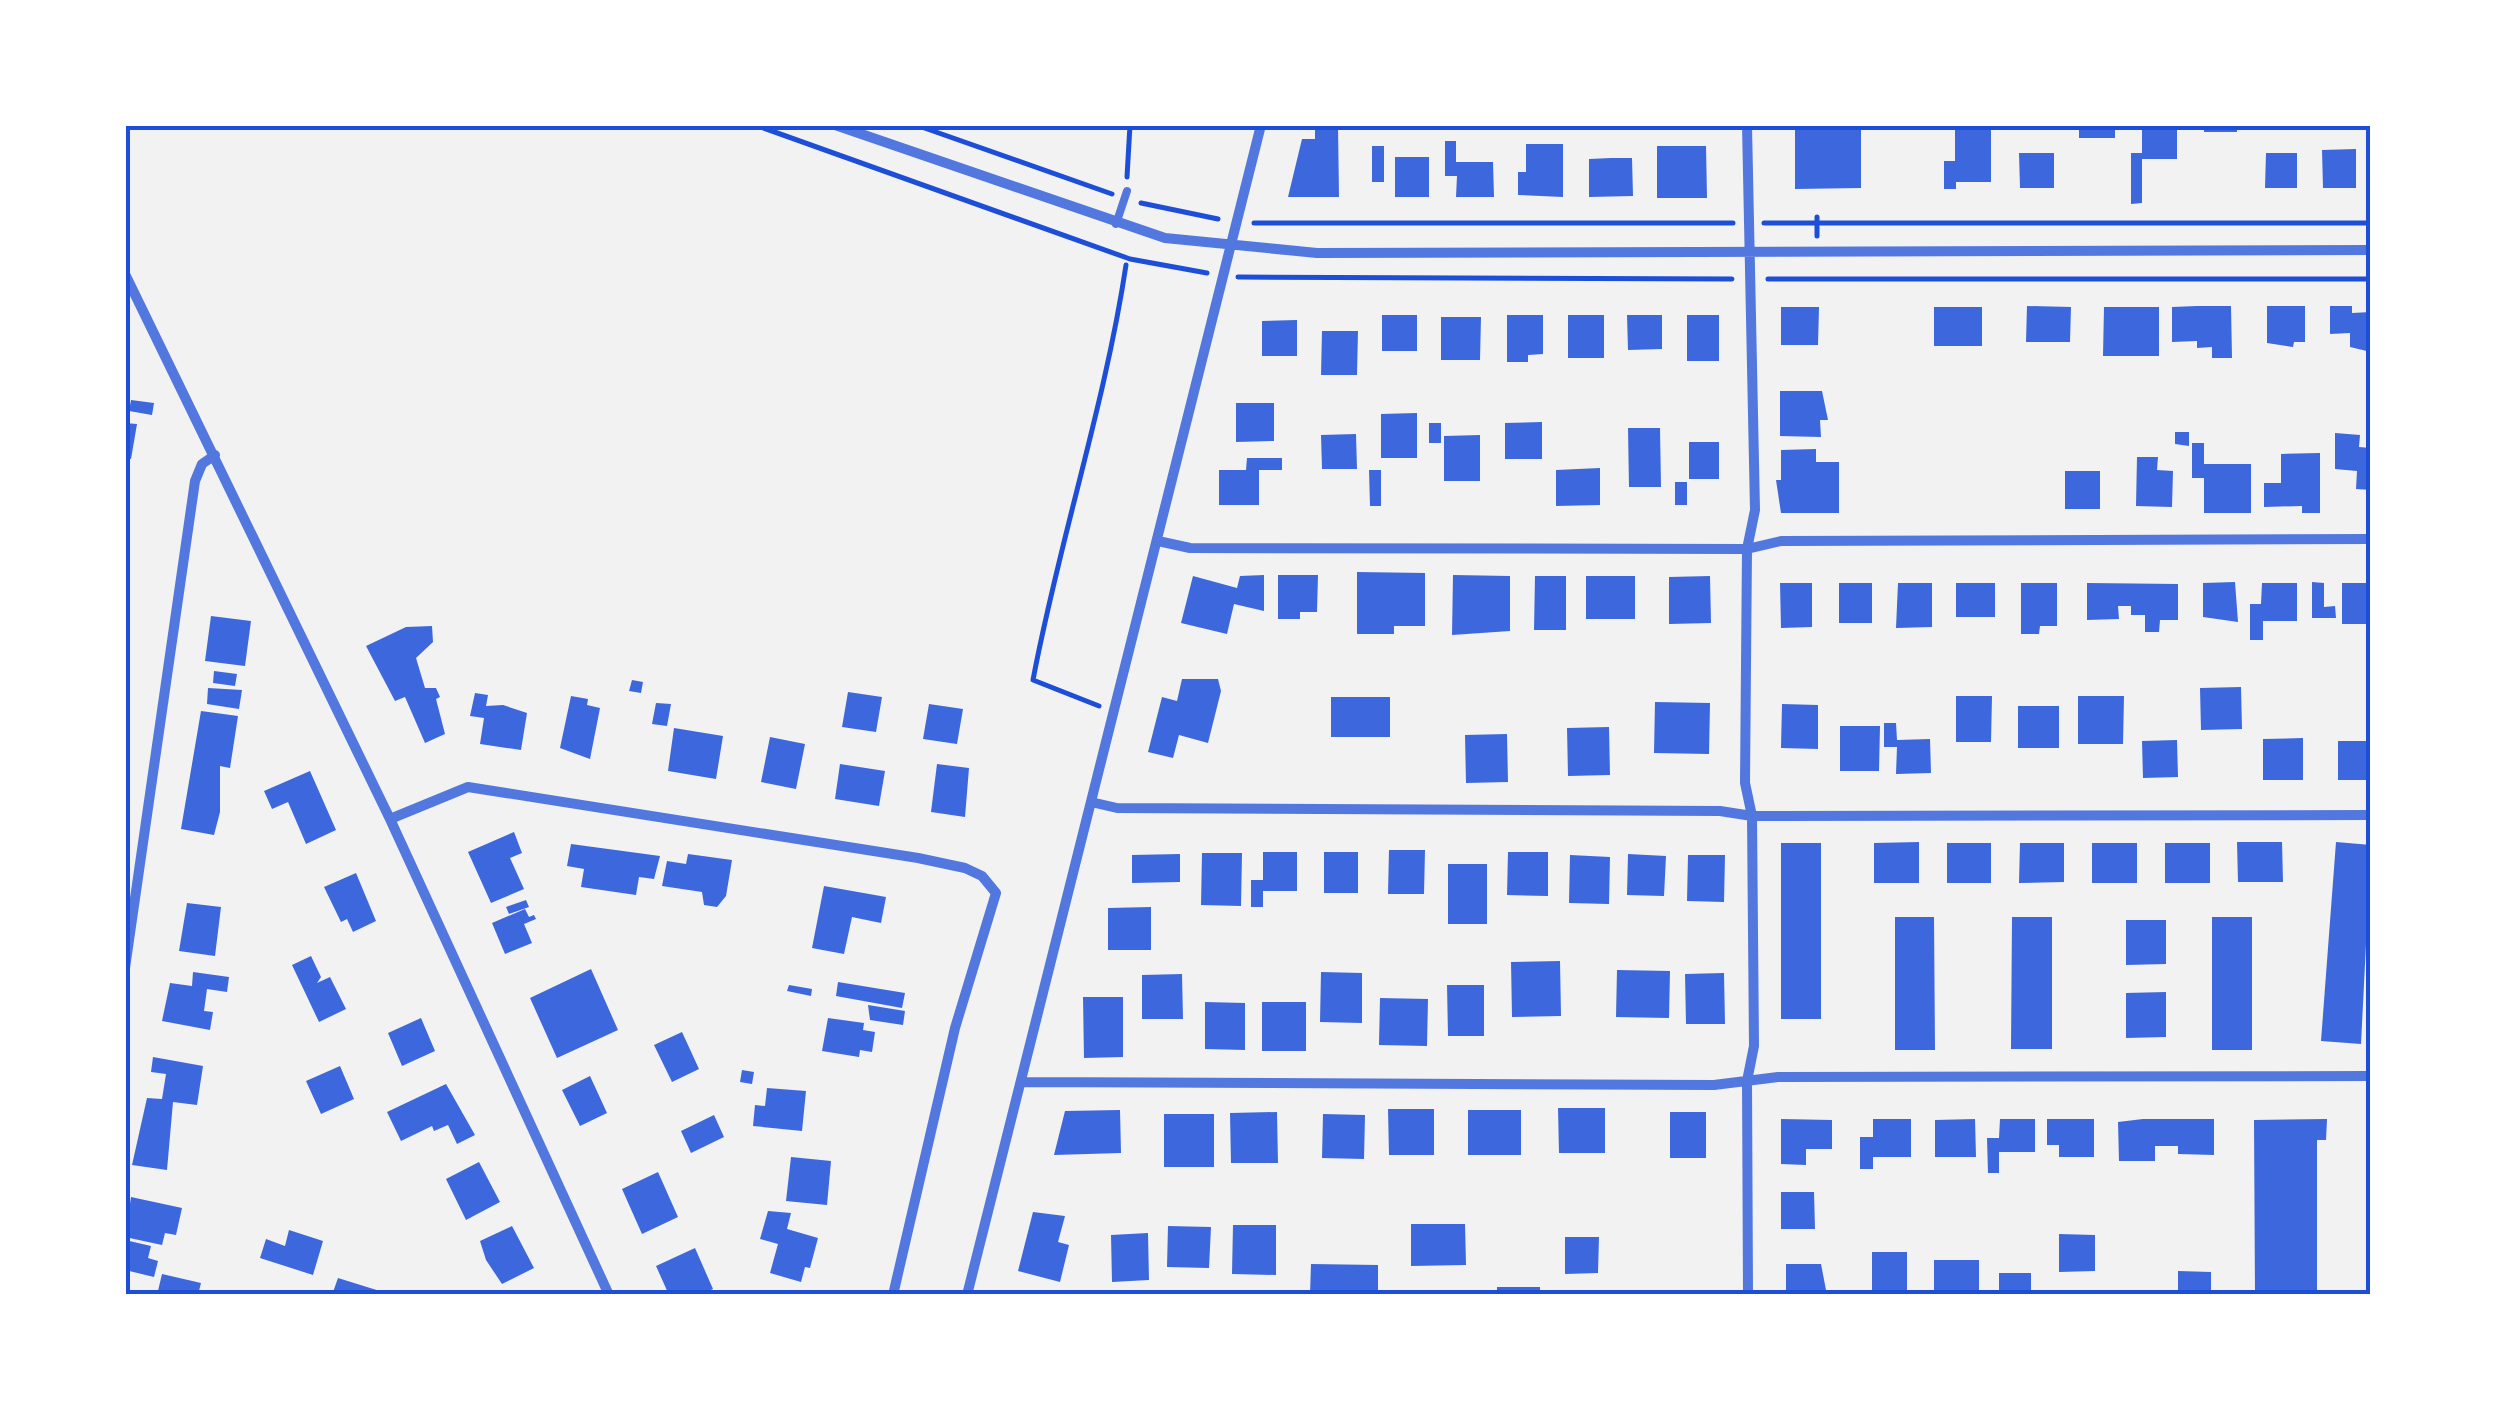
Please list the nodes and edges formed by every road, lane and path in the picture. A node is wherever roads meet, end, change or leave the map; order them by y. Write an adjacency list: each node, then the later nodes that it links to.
1 (836, 125): 11 (street)
2 (916, 125): 6 (path)
3 (1130, 125): 6 (path)
4 (1261, 125): 8 (street)
5 (1747, 125): 9 (street)
6 (1126, 195): 8 (path); 11 (lane)
7 (1817, 220): 9 (path); 10 (path); 12 (path)
8 (1237, 222): 9 (path); 13 (street)
9 (1748, 223): 15 (street)
10 (2371, 223)
11 (1116, 224): 13 (street)
12 (1817, 239)
13 (1231, 247): 15 (street); 20 (street)
14 (2371, 250): 15 (street)
15 (1751, 251): 21 (street)
16 (1126, 265): 22 (path)
17 (125, 274): 18 (street)
18 (215, 455): 26 (street); 27 (street)
19 (2371, 539): 21 (street)
20 (1158, 541): 21 (street); 23 (street)
21 (1747, 549): 25 (street)
22 (1102, 708)
23 (1092, 802): 25 (street); 29 (street)
24 (2371, 815): 25 (street)
25 (1752, 816): 30 (street)
26 (390, 819): 31 (street); 32 (street)
27 (125, 968)
28 (2371, 1076): 30 (street)
29 (1022, 1082): 30 (street); 33 (street)
30 (1747, 1082): 34 (street)
31 (609, 1295)
32 (892, 1295)
33 (968, 1295)
34 (1748, 1295)

